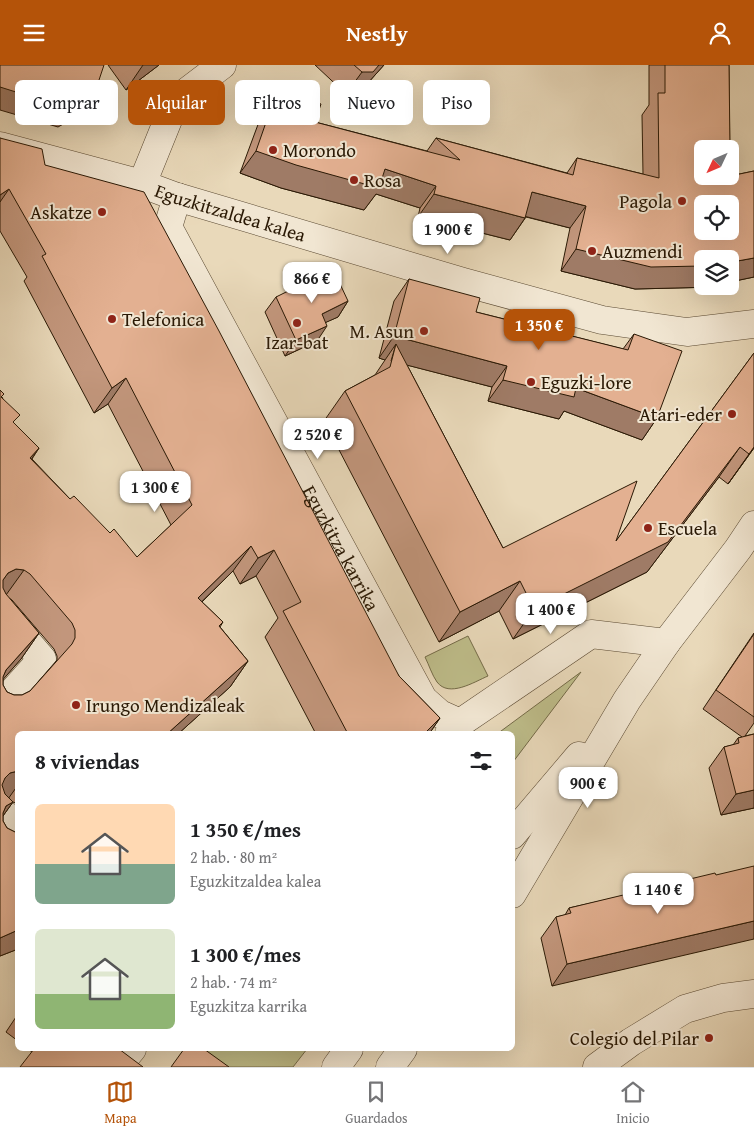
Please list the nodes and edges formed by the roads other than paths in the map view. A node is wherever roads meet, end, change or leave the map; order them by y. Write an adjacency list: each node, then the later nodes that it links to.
1 (222, 65): 3 (street)
2 (0, 146): 3 (street, Eguzkitzaldea kalea)
3 (142, 184): 4 (street, Eguzkitzaldea kalea)
4 (177, 197): 5 (street, Eguzkitzaldea kalea); 11 (street, Eguzkitza karrika)
5 (754, 324)
6 (754, 525): 8 (street)
7 (0, 611): 10 (street)
8 (666, 643): 9 (street); 11 (street)
9 (626, 700): 14 (street); 17 (street)
10 (0, 706)
11 (454, 728)
12 (0, 812): 13 (street)
13 (15, 821)
14 (515, 831)
15 (15, 837): 16 (street)
16 (0, 842)
17 (515, 889)
18 (754, 994): 25 (street)
19 (130, 1051): 22 (street)
20 (348, 1051): 23 (street)
21 (402, 1051): 24 (street)
22 (117, 1067)
23 (336, 1067)
24 (390, 1067)
25 (598, 1067)

